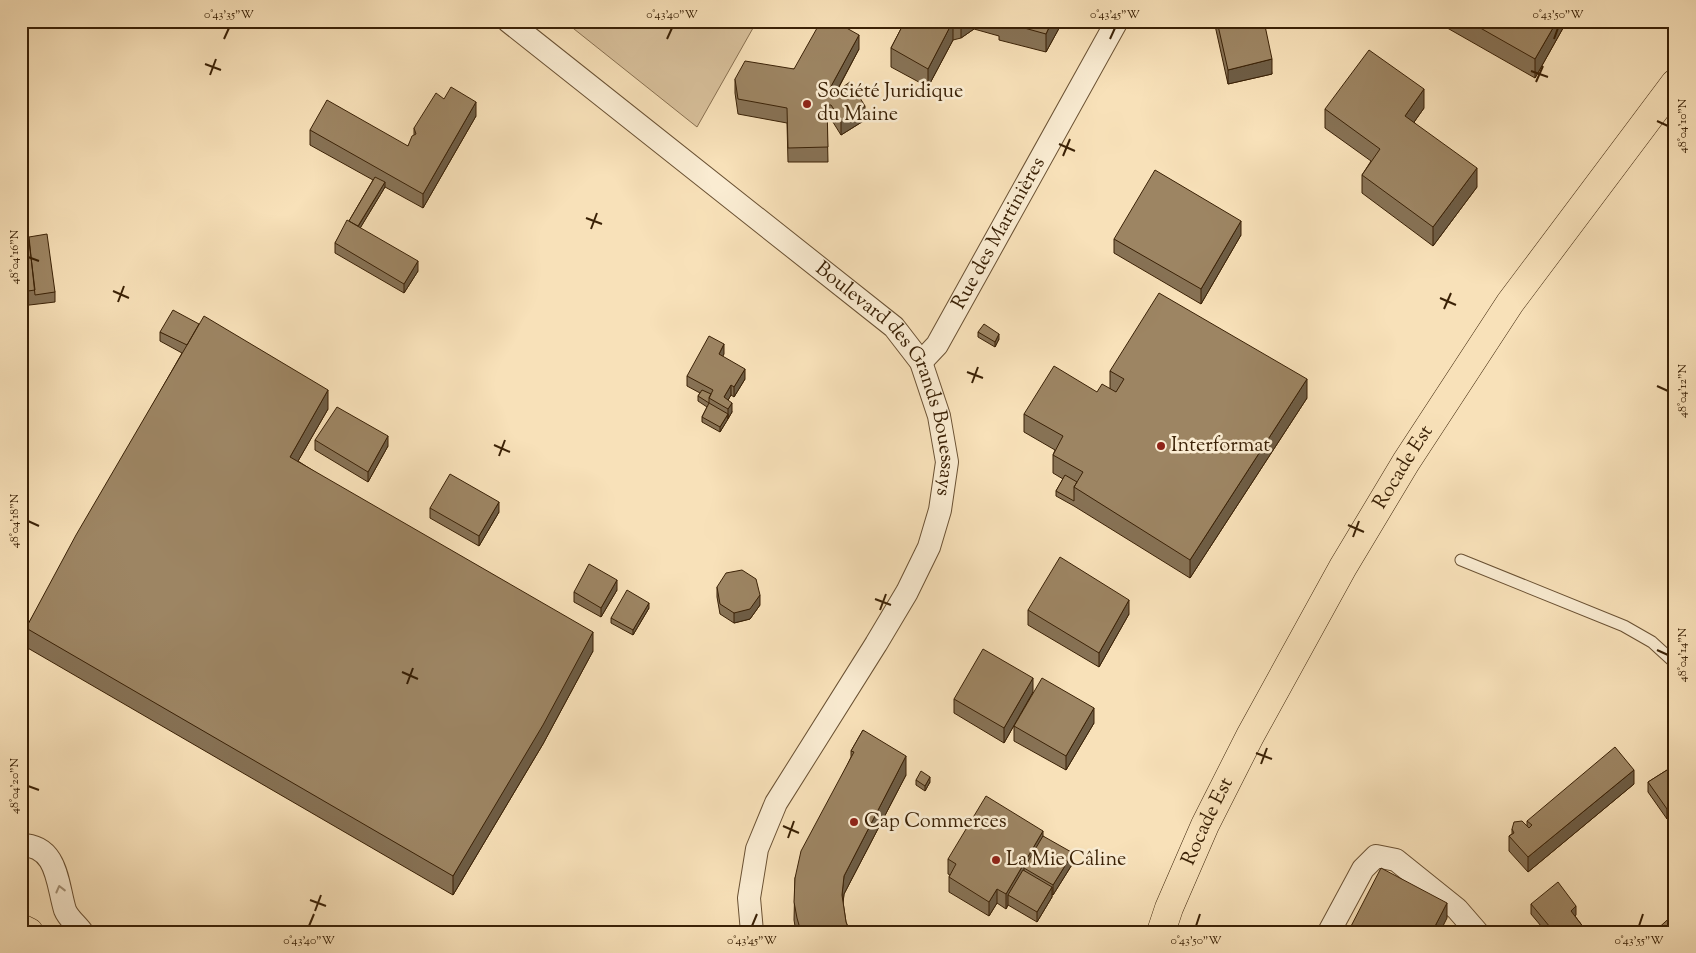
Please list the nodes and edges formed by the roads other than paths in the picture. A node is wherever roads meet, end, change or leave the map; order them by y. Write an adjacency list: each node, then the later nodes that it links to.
1 (508, 21): 4 (street, Boulevard des Grands Bouessays)
2 (1117, 21): 4 (street, Rue des Martinières)
3 (1675, 83): 8 (main road, Rocade Est)
4 (920, 362): 12 (street, Boulevard des Grands Bouessays)
5 (1461, 560): 6 (lane)
6 (1675, 663)
7 (21, 845): 11 (street, one-way to 7)
8 (1165, 920): 13 (main road, Rocade Est)
9 (21, 928): 10 (main road)
10 (28, 932)
11 (82, 932)
12 (752, 932)
13 (1155, 932)
14 (1329, 932): 15 (street)
15 (1477, 932)

